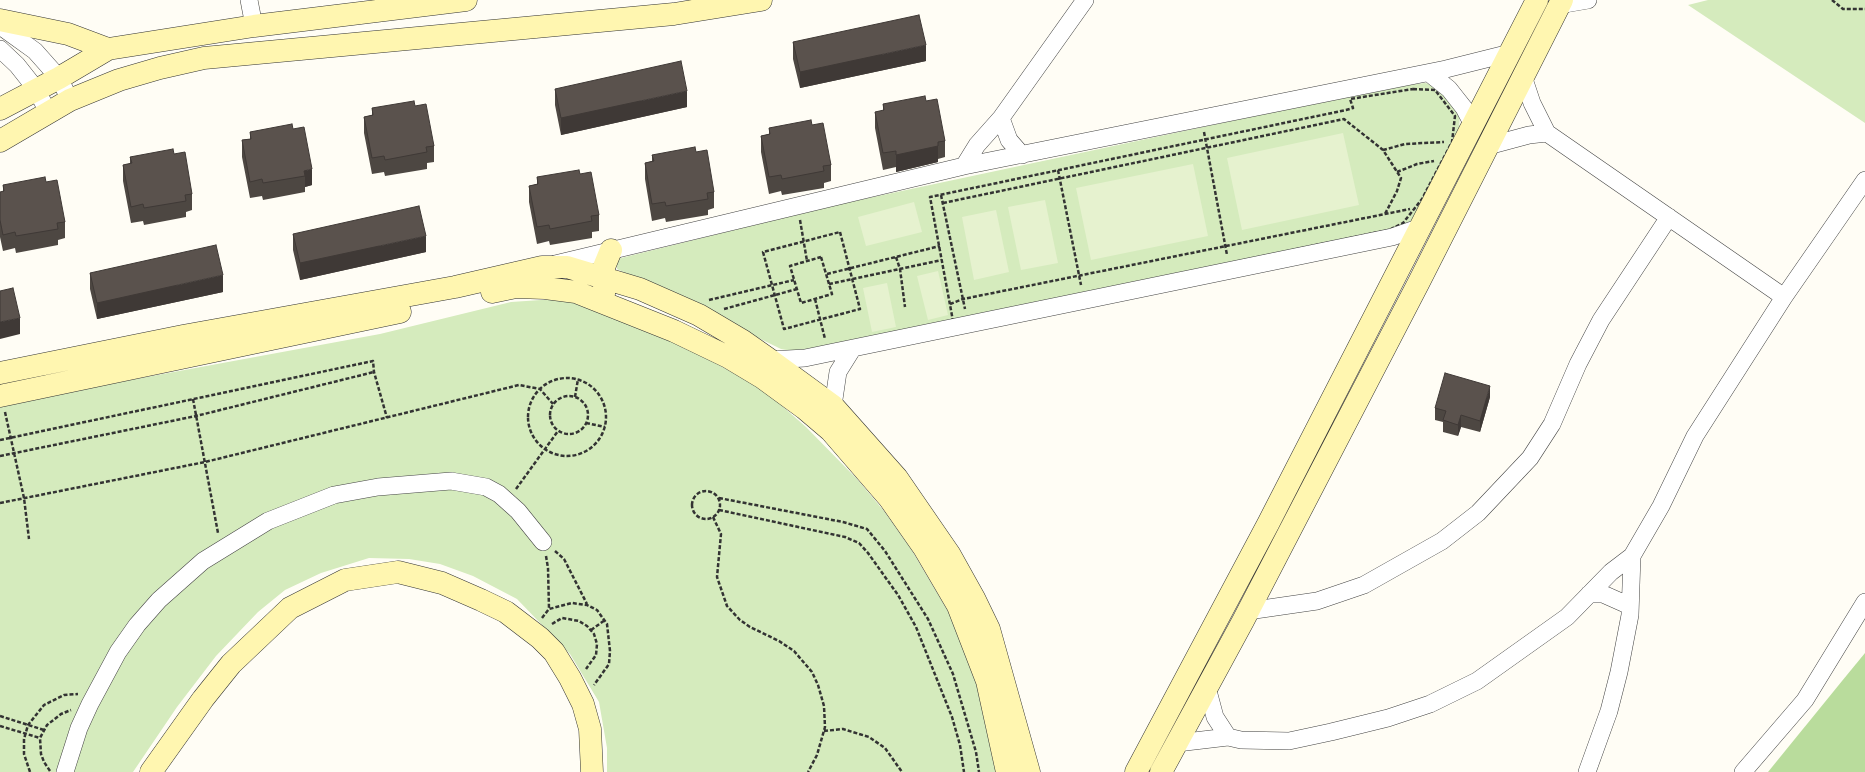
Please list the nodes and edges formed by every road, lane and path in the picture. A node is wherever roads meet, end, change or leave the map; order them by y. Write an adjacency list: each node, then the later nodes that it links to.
1 (249, 0): 11 (street)
2 (466, 0): 11 (street)
3 (761, 0): 20 (street)
4 (1085, 0): 23 (street)
5 (1537, 0): 15 (street)
6 (1588, 0): 8 (street)
7 (1832, 0): 9 (path)
8 (1561, 3): 17 (street)
9 (1865, 9)
10 (0, 20): 14 (street)
11 (254, 26): 14 (street)
12 (0, 28): 18 (street)
13 (0, 49): 19 (street)
14 (108, 49): 18 (street)
15 (1510, 53): 16 (street); 25 (street)
16 (1429, 73): 24 (street); 25 (street)
17 (1524, 76): 26 (street); 30 (street)
18 (59, 78): 19 (street); 20 (street)
19 (36, 89): 21 (street); 22 (street)
20 (70, 100): 22 (street)
21 (0, 109)
22 (48, 112): 28 (street)
23 (1001, 118): 33 (street); 35 (street)
24 (1202, 119): 27 (path); 33 (street)
25 (1473, 125): 44 (street)
26 (1547, 132): 30 (street); 45 (street)
27 (1206, 140): 29 (path); 31 (path); 36 (path)
28 (0, 141)
29 (1452, 142): 32 (path); 34 (path)
30 (1488, 146): 114 (street)
31 (1207, 148): 32 (path); 38 (path); 48 (path)
32 (1383, 150): 37 (path)
33 (1022, 155): 35 (street)
34 (1442, 160): 37 (path); 44 (path)
35 (964, 166): 42 (street)
36 (1058, 170): 38 (path); 40 (path)
37 (1397, 172): 43 (path)
38 (1060, 179): 41 (path); 58 (path)
39 (1865, 180): 67 (street)
40 (941, 195): 41 (path); 47 (path)
41 (943, 204): 69 (path)
42 (798, 205): 46 (path); 49 (street)
43 (1385, 214): 44 (path); 48 (path)
44 (1418, 217): 53 (path); 76 (street); 141 (street)
45 (1669, 217): 67 (street); 114 (street)
46 (804, 241): 52 (path); 55 (path); 63 (path)
47 (940, 246): 50 (path); 51 (path)
48 (1225, 246): 53 (path); 58 (path)
49 (611, 250): 54 (street); 59 (street)
50 (896, 257): 55 (path); 56 (path)
51 (942, 260): 56 (path); 71 (path)
52 (807, 261): 57 (path); 61 (path)
53 (1229, 264): 65 (path)
54 (542, 267): 59 (street); 80 (street)
55 (850, 269): 57 (path); 60 (path)
56 (900, 269): 60 (path); 72 (path)
57 (826, 274): 62 (path)
58 (1079, 276): 65 (path); 69 (path)
59 (604, 279): 70 (street); 73 (street)
60 (852, 279): 62 (path); 75 (path)
61 (794, 280): 63 (path); 64 (path)
62 (829, 284): 68 (path)
63 (772, 285): 66 (path); 73 (path)
64 (797, 290): 66 (path); 68 (path)
65 (1083, 294): 74 (path)
66 (775, 295): 73 (path); 75 (path)
67 (1784, 297): 108 (street)
68 (815, 299): 75 (path)
69 (963, 300): 71 (path); 74 (path)
70 (604, 303): 83 (street); 139 (street)
71 (950, 304): 74 (path)
72 (905, 307)
73 (689, 311): 78 (street)
74 (967, 318)
75 (820, 319): 77 (path)
76 (853, 348): 77 (street); 87 (street)
77 (829, 353): 78 (street)
78 (770, 360): 87 (street)
79 (374, 372): 85 (path); 88 (path); 89 (path)
80 (0, 373)
81 (578, 379): 82 (path); 84 (path); 91 (path)
82 (540, 389): 86 (path); 89 (path); 95 (path)
83 (0, 396): 93 (path)
84 (575, 397): 86 (path); 90 (path)
85 (193, 399): 88 (path); 93 (path)
86 (553, 404): 92 (path)
87 (833, 406): 140 (street)
88 (196, 416): 96 (path); 98 (path)
89 (387, 418): 98 (path)
90 (586, 423): 91 (path); 92 (path)
91 (605, 427): 95 (path)
92 (558, 431): 95 (path)
93 (10, 438): 94 (path); 96 (path)
94 (0, 440)
95 (545, 449): 101 (path)
96 (14, 453): 97 (path); 99 (path)
97 (0, 456)
98 (205, 462): 99 (path); 107 (path)
99 (24, 498): 102 (path); 105 (path)
100 (719, 498): 103 (path); 104 (path); 138 (path)
101 (508, 501): 106 (street); 107 (street)
102 (0, 503)
103 (719, 510): 104 (path); 137 (path)
104 (713, 516): 125 (path)
105 (29, 539)
106 (543, 542): 111 (path); 113 (path)
107 (221, 549): 120 (street)
108 (1632, 556): 109 (street); 112 (street)
109 (1590, 594): 112 (street); 127 (street)
110 (1865, 602): 144 (street)
111 (588, 605): 113 (path); 115 (path)
112 (1630, 606): 143 (street)
113 (550, 609): 117 (path)
114 (1248, 610): 118 (street)
115 (605, 620): 116 (path); 119 (path)
116 (591, 630): 117 (path); 119 (path)
117 (536, 634): 119 (street); 133 (street)
118 (1207, 687): 127 (street); 129 (street)
119 (575, 688): 134 (street)
120 (90, 704): 122 (path); 124 (path); 132 (street)
121 (0, 716): 122 (path)
122 (28, 725): 124 (path); 126 (path)
123 (0, 726): 126 (path)
124 (44, 730): 128 (path)
125 (824, 730): 135 (path); 136 (path)
126 (25, 734): 128 (path); 130 (path)
127 (1228, 737): 129 (street)
128 (40, 738): 131 (path)
129 (1177, 743): 142 (street)
130 (30, 772)
131 (51, 772)
132 (65, 772)
133 (151, 772)
134 (592, 772)
135 (808, 772)
136 (902, 772)
137 (964, 772)
138 (979, 772)
139 (1007, 772)
140 (1029, 772)
141 (1136, 772)
142 (1161, 772)
143 (1587, 772)
144 (1743, 772)

